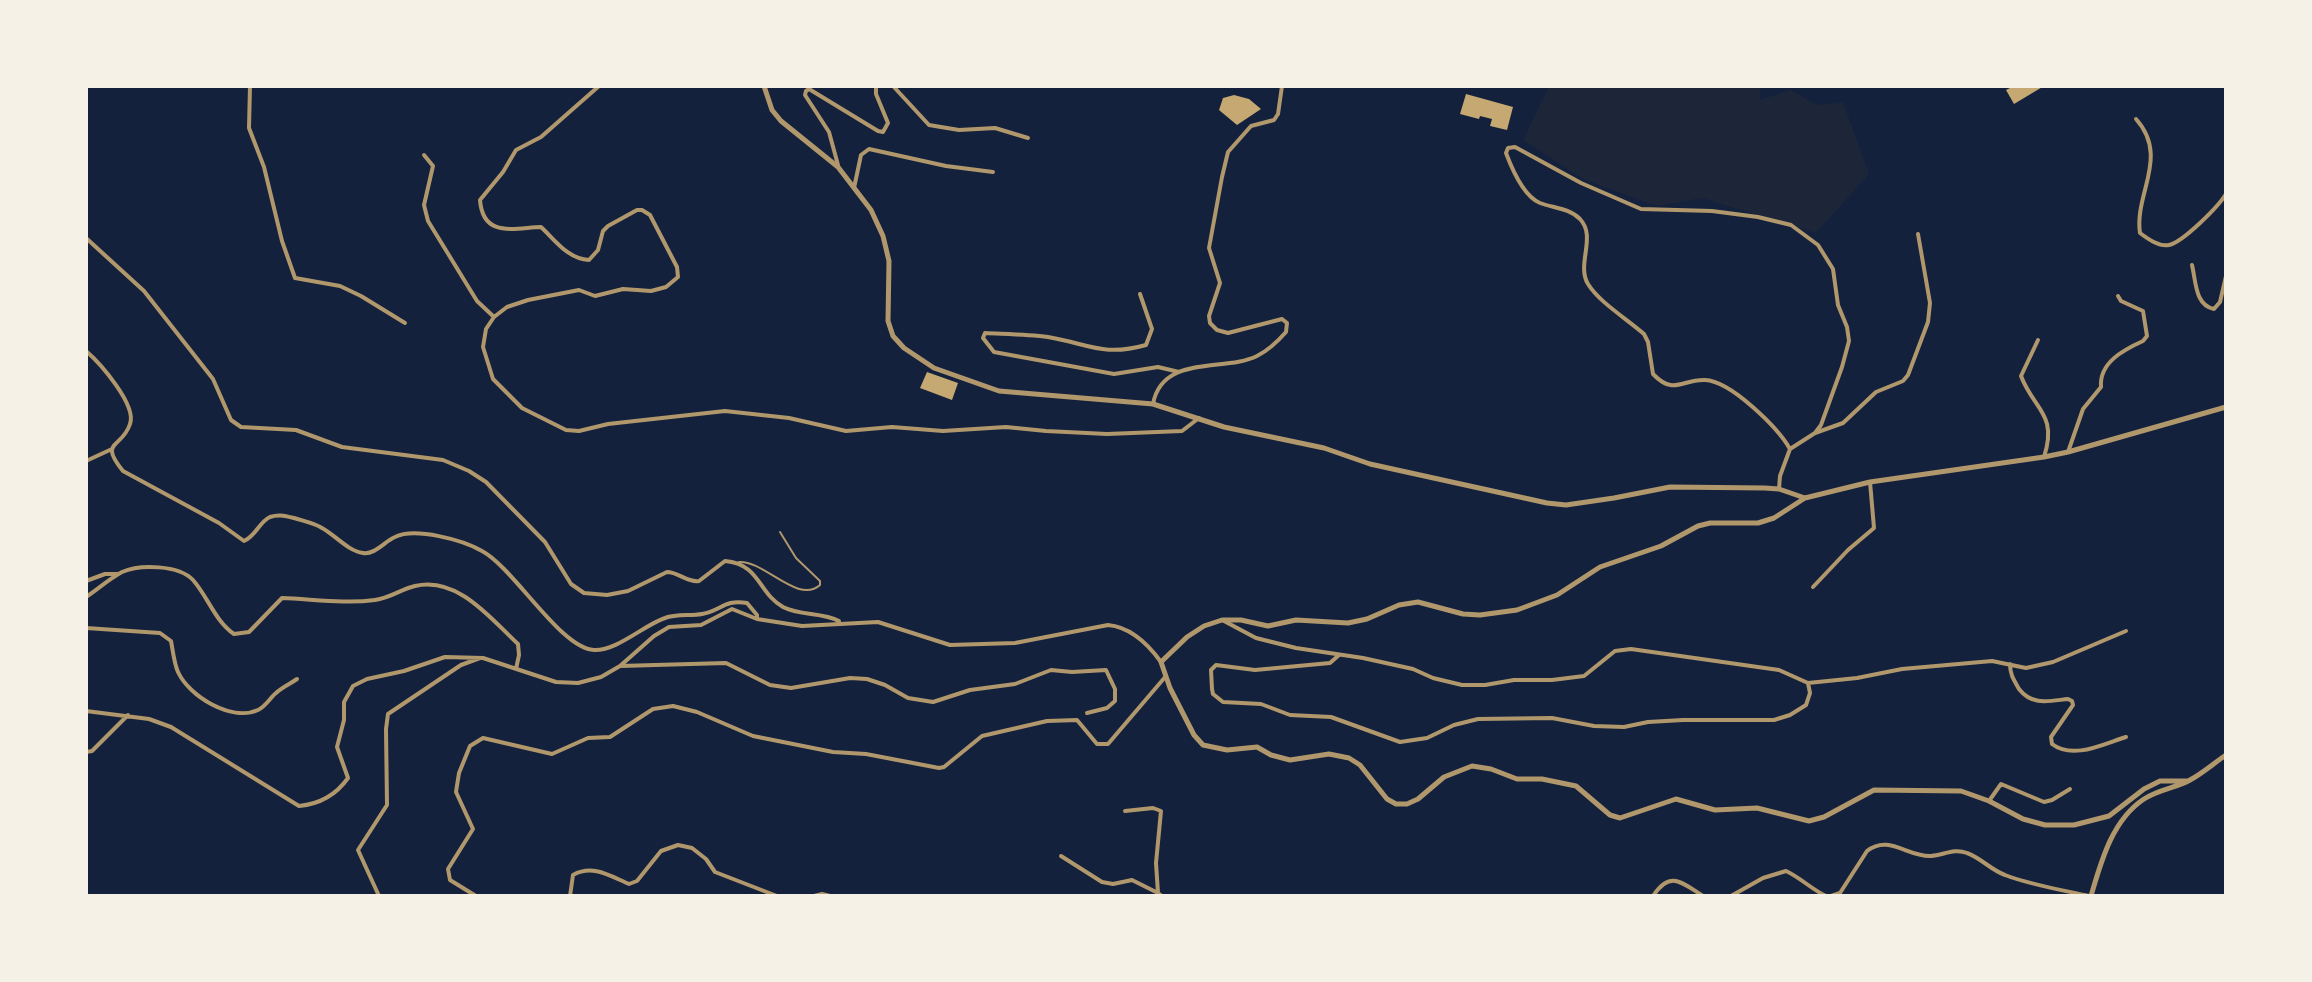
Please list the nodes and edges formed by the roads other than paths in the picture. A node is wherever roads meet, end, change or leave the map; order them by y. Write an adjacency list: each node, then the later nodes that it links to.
1 (250, 86): 21 (street)
2 (599, 86): 20 (street)
3 (764, 86): 10 (street)
4 (876, 86): 10 (street)
5 (893, 86): 8 (street)
6 (1282, 86): 24 (street)
7 (2136, 119): 13 (street)
8 (1028, 138)
9 (424, 155): 20 (street)
10 (838, 167): 12 (street)
11 (993, 172): 12 (street)
12 (854, 188): 25 (street)
13 (2226, 194)
14 (1918, 234): 28 (street)
15 (86, 238): 38 (street)
16 (2192, 265): 17 (street)
17 (2226, 276)
18 (1140, 294): 24 (street)
19 (2118, 296): 31 (street)
20 (494, 317): 27 (street)
21 (405, 323)
22 (2038, 340): 32 (street)
23 (86, 351): 29 (street)
24 (1179, 372): 25 (street)
25 (1153, 404): 27 (street)
26 (2226, 407): 31 (street)
27 (1199, 418): 35 (street)
28 (1815, 433): 30 (street); 30 (street)
29 (112, 449): 33 (street); 43 (street)
30 (1790, 449): 35 (street)
31 (2068, 452): 32 (street)
32 (2044, 457): 34 (street)
33 (86, 461)
34 (1870, 482): 36 (street); 41 (street)
35 (1779, 489): 36 (street)
36 (1805, 498): 44 (street)
37 (780, 532): 38 (lane)
38 (739, 562): 45 (street)
39 (119, 574): 40 (street); 42 (street); 53 (street)
40 (86, 581)
41 (1813, 587)
42 (86, 597)
43 (757, 619): 45 (street); 52 (street)
44 (1222, 620): 48 (street); 50 (street)
45 (841, 623): 50 (street)
46 (86, 628): 55 (street)
47 (2126, 631): 51 (street)
48 (1339, 655): 56 (street); 56 (street)
49 (483, 658): 53 (street); 59 (street); 69 (street)
50 (1161, 662): 54 (street)
51 (2010, 664): 56 (street); 60 (street)
52 (620, 666): 53 (street); 58 (street)
53 (516, 669)
54 (1166, 676): 65 (street); 70 (street)
55 (297, 679)
56 (1808, 683)
57 (86, 711): 59 (street)
58 (1087, 713)
59 (128, 715): 61 (street)
60 (2126, 737)
61 (86, 752)
62 (2226, 755): 63 (street)
63 (2188, 781): 65 (street); 79 (street)
64 (2070, 789): 65 (street)
65 (1989, 801)
66 (1125, 811): 68 (street)
67 (1061, 856): 68 (street)
68 (1160, 894)
69 (379, 896)
70 (476, 896)
71 (570, 896): 72 (street)
72 (777, 896)
73 (814, 896): 74 (street)
74 (830, 896)
75 (1653, 896): 76 (street)
76 (1703, 896)
77 (1731, 896): 78 (street)
78 (1828, 896): 79 (street)
79 (2090, 896)

